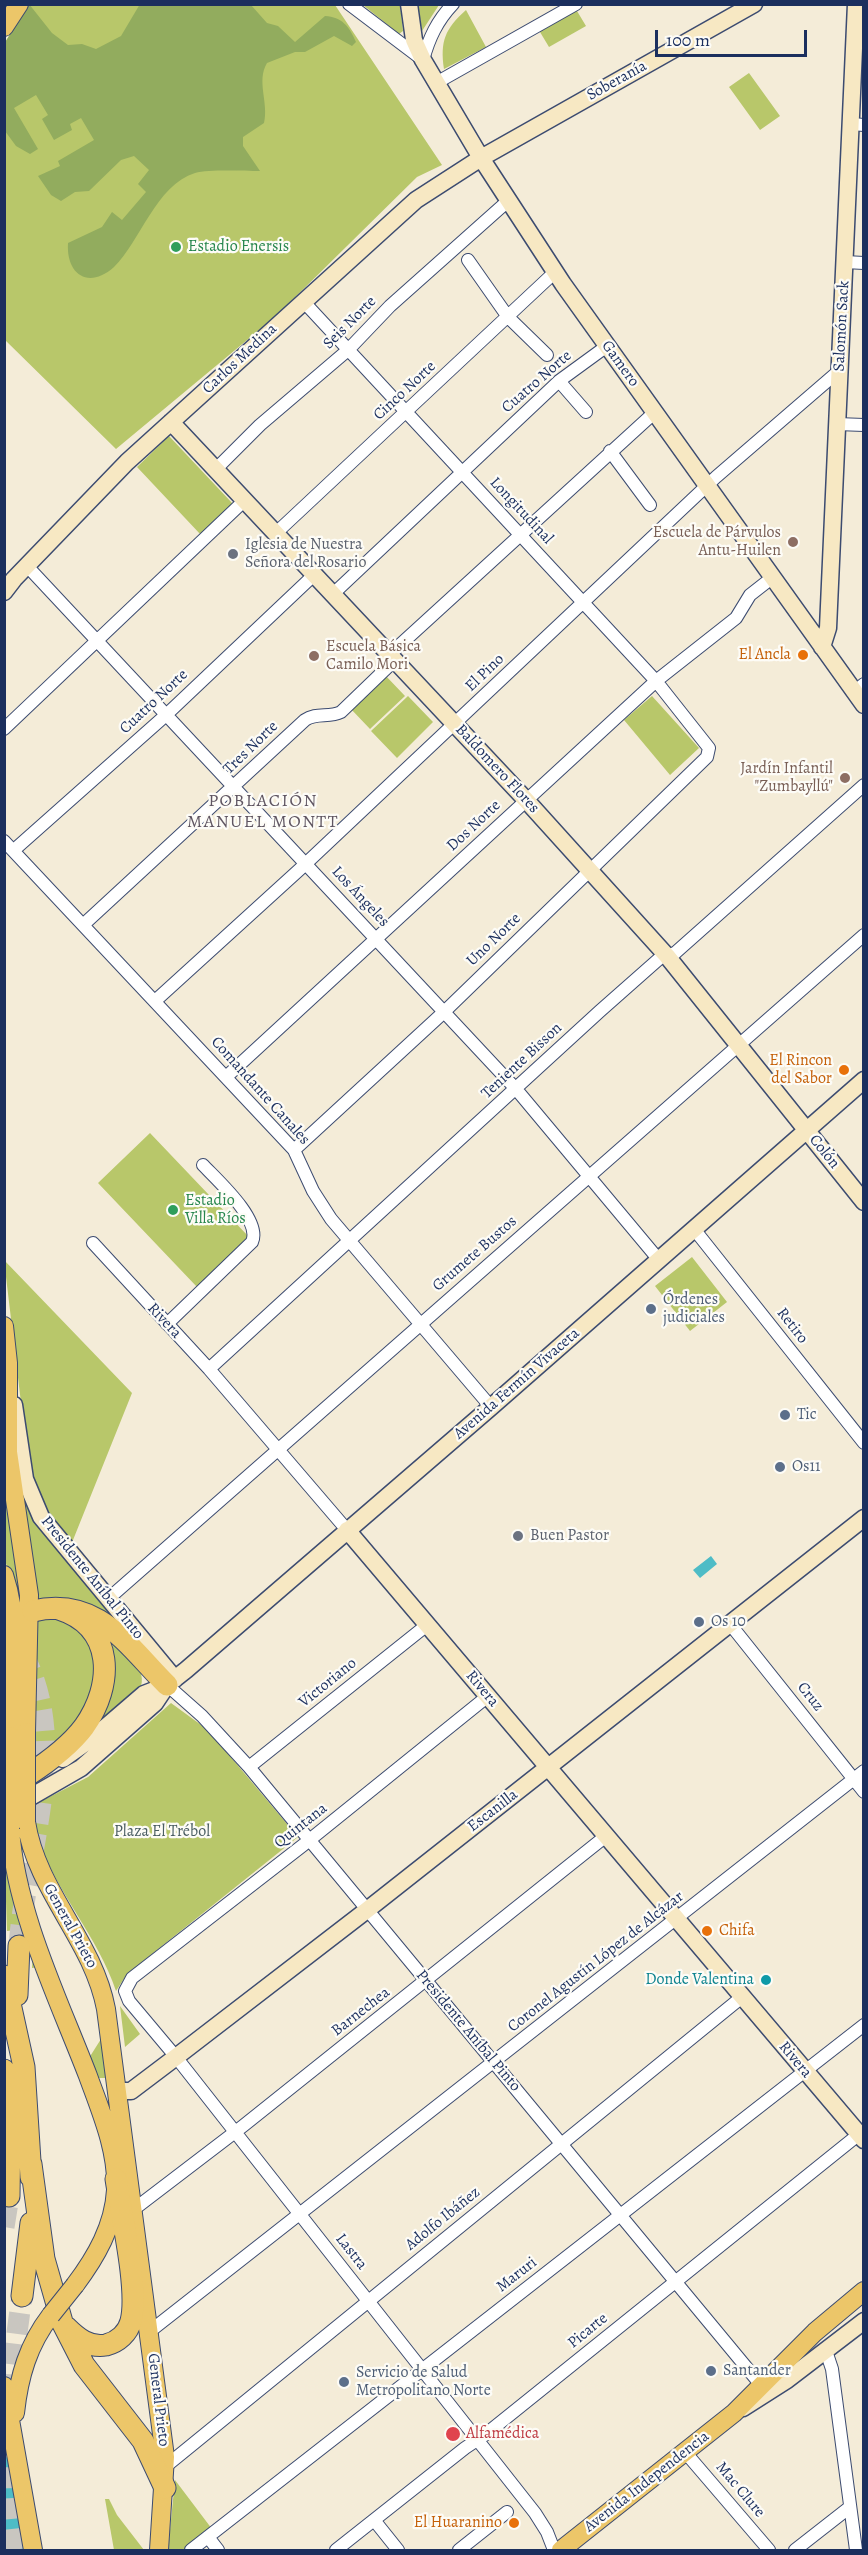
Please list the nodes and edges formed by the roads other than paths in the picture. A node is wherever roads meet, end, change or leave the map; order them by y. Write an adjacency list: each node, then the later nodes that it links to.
1 (19, 4): 8 (main road)
2 (349, 4): 10 (street)
3 (410, 4): 10 (street, Gamero)
4 (453, 4): 10 (street)
5 (576, 4): 11 (street)
6 (754, 4): 13 (street, Soberanía)
7 (856, 4): 9 (street, Salomón Sack)
8 (4, 27)
9 (859, 39): 12 (street, Salomón Sack)
10 (423, 60): 11 (street, Gamero)
11 (435, 83): 13 (street, Gamero)
12 (857, 124): 16 (street, Salomón Sack)
13 (481, 158): 14 (street, Gamero); 19 (street, Carlos Medina)
14 (509, 200): 18 (street, Gamero); 22 (street, Seis Norte)
15 (468, 260): 20 (street)
16 (845, 262): 17 (street); 24 (street, Salomón Sack)
17 (864, 263)
18 (555, 272): 20 (street, Cinco Norte); 21 (street, Gamero)
19 (303, 301): 22 (street, Longitudinal); 29 (street, Carlos Medina)
20 (508, 317): 23 (street); 26 (street, Cinco Norte)
21 (607, 346): 25 (street, Cuatro Norte); 28 (street, Gamero)
22 (348, 350): 26 (street, Longitudinal); 33 (street, Seis Norte)
23 (547, 356)
24 (840, 370): 30 (street, Salomón Sack); 35 (street, El Pino)
25 (559, 381): 27 (street); 34 (street, Cuatro Norte)
26 (406, 412): 34 (street, Longitudinal); 38 (street, Cinco Norte)
27 (586, 412)
28 (655, 412): 32 (street, Tres Norte); 35 (street, Gamero)
29 (171, 422): 33 (street, Baldomero Flores); 40 (street, Carlos Medina)
30 (837, 424): 31 (street); 47 (street, Salomón Sack)
31 (864, 425)
32 (610, 451): 37 (street); 39 (street, Tres Norte)
33 (216, 469): 36 (street, Baldomero Flores)
34 (462, 472): 39 (street, Longitudinal); 44 (street, Cuatro Norte)
35 (707, 485): 42 (street, Gamero); 45 (street, El Pino)
36 (245, 500): 38 (street, Baldomero Flores); 46 (street)
37 (650, 505)
38 (276, 533): 41 (street, Baldomero Flores)
39 (520, 535): 45 (street, Longitudinal); 48 (street, Tres Norte)
40 (27, 566): 43 (street, Carlos Medina); 46 (street, Los Ángeles)
41 (315, 574): 44 (street, Baldomero Flores); 51 (street, Cuatro Norte)
42 (773, 578): 47 (street, Gamero); 49 (street, Dos Norte)
43 (8, 584)
44 (333, 594): 48 (street, Baldomero Flores)
45 (583, 603): 49 (street, Longitudinal); 53 (street, El Pino)
46 (96, 640): 51 (street, Los Ángeles); 52 (street)
47 (822, 647): 50 (street, Gamero)
48 (392, 657): 53 (street, Baldomero Flores); 56 (street, Tres Norte)
49 (656, 681): 54 (street, Longitudinal); 57 (street, Dos Norte)
50 (860, 694)
51 (166, 715): 56 (street, Los Ángeles); 58 (street, Cuatro Norte)
52 (7, 723)
53 (455, 724): 57 (street, Baldomero Flores); 59 (street, El Pino)
54 (709, 748): 60 (street, Uno Norte)
55 (864, 784): 64 (street, Teniente Bisson)
56 (234, 788): 59 (street, Los Ángeles); 61 (street, Tres Norte)
57 (526, 800): 60 (street, Baldomero Flores); 63 (street, Dos Norte)
58 (9, 846): 61 (street, Comandante Canales)
59 (306, 864): 63 (street, Los Ángeles); 65 (street, El Pino)
60 (590, 870): 64 (street, Baldomero Flores); 66 (street, Uno Norte)
61 (83, 925): 65 (street, Comandante Canales)
62 (864, 935): 67 (street, Grumete Bustos)
63 (376, 939): 66 (street, Los Ángeles); 68 (street, Dos Norte)
64 (667, 956): 67 (street, Baldomero Flores); 70 (street, Teniente Bisson)
65 (155, 1001): 68 (street, Comandante Canales)
66 (444, 1012): 70 (street, Los Ángeles); 72 (street, Uno Norte)
67 (737, 1044): 71 (street, Baldomero Flores); 74 (street, Grumete Bustos)
68 (226, 1077): 72 (street, Comandante Canales)
69 (864, 1080): 71 (street, Avenida Fermín Vivaceta)
70 (516, 1089): 74 (street, Los Ángeles); 77 (street, Teniente Bisson)
71 (807, 1130): 75 (street, Colón); 76 (street, Avenida Fermín Vivaceta)
72 (294, 1150): 77 (street, Comandante Canales)
73 (203, 1165): 80 (street)
74 (589, 1178): 79 (street, Los Ángeles); 81 (street, Grumete Bustos)
75 (864, 1202)
76 (694, 1229): 79 (street, Avenida Fermín Vivaceta); 86 (street, Retiro)
77 (349, 1242): 81 (street, Comandante Canales); 84 (street, Teniente Bisson)
78 (93, 1243): 80 (street, Rivera)
79 (659, 1260): 85 (street, Avenida Fermín Vivaceta)
80 (167, 1324): 84 (street, Rivera)
81 (419, 1324): 85 (street, Comandante Canales); 87 (street, Grumete Bustos)
82 (4, 1326): 83 (main road, General Prieto)
83 (8, 1363): 91 (street, Presidente Aníbal Pinto); 98 (main road, General Prieto)
84 (209, 1369): 87 (street, Rivera)
85 (491, 1407): 89 (street, Avenida Fermín Vivaceta)
86 (864, 1443)
87 (278, 1449): 89 (street, Rivera); 91 (street, Grumete Bustos)
88 (864, 1518): 94 (street, Escanilla)
89 (347, 1530): 95 (street, Rivera); 96 (street, Avenida Fermín Vivaceta)
90 (4, 1575): 98 (main road, General Prieto)
91 (108, 1599): 96 (street, Presidente Aníbal Pinto)
92 (59, 1609): 93 (highway); 96 (highway); 101 (highway)
93 (33, 1611)
94 (730, 1624): 100 (street, Escanilla); 102 (street, Cruz)
95 (427, 1625): 97 (street, Rivera); 99 (street, Victoriano)
96 (171, 1682): 99 (street, Presidente Aníbal Pinto); 101 (street, Avenida Fermín Vivaceta); 105 (street, Avenida Fermín Vivaceta)
97 (488, 1696): 100 (street, Rivera); 108 (street, Quintana)
98 (18, 1734): 106 (main road, General Prieto, bridge)
99 (249, 1767): 108 (street, Presidente Aníbal Pinto)
100 (548, 1767): 107 (street, Rivera); 109 (street, Escanilla)
101 (28, 1775): 103 (street, Avenida Fermín Vivaceta)
102 (858, 1775): 104 (street, Cruz); 110 (street, Coronel Agustín López de Alcázar)
103 (4, 1783)
104 (864, 1792)
105 (4, 1810)
106 (18, 1826): 122 (main road, General Prieto); 123 (main road, General Prieto)
107 (606, 1836): 110 (street, Rivera); 114 (street, Barnechea)
108 (309, 1840): 109 (street, Presidente Aníbal Pinto); 113 (street, Quintana)
109 (368, 1910): 114 (street, Presidente Aníbal Pinto); 118 (street, Escanilla)
110 (677, 1920): 115 (street, Rivera); 119 (street, Coronel Agustín López de Alcázar)
111 (19, 1946): 117 (highway)
112 (4, 1976): 117 (highway)
113 (132, 1978): 118 (street, Lastra)
114 (426, 1981): 119 (street, Presidente Aníbal Pinto); 125 (street, Barnechea)
115 (742, 1997): 121 (street, Rivera); 127 (street, Adolfo Ibáñez)
116 (864, 2025): 121 (street, Maruri)
117 (19, 2041): 129 (highway)
118 (176, 2057): 123 (street, Escanilla); 125 (street, Lastra)
119 (494, 2063): 127 (street, Presidente Aníbal Pinto); 133 (street, Coronel Agustín López de Alcázar)
120 (4, 2070): 128 (highway)
121 (805, 2071): 126 (street, Rivera); 134 (street, Maruri)
122 (92, 2087): 123 (main road); 130 (main road, General Prieto)
123 (117, 2091): 132 (main road, General Prieto)
124 (4, 2121): 128 (highway)
125 (234, 2131): 132 (street, Barnechea); 133 (street, Lastra)
126 (861, 2138): 135 (street, Picarte)
127 (561, 2144): 134 (street, Presidente Aníbal Pinto); 138 (street, Adolfo Ibáñez)
128 (11, 2151): 131 (highway)
129 (31, 2164): 137 (highway); 139 (highway)
130 (116, 2179): 139 (main road, General Prieto, bridge); 139 (highway)
131 (9, 2196)
132 (133, 2210): 141 (main road, General Prieto)
133 (300, 2214): 138 (street, Lastra); 141 (street, Coronel Agustín López de Alcázar)
134 (620, 2215): 135 (street, Presidente Aníbal Pinto); 143 (street, Maruri)
135 (676, 2283): 144 (street, Presidente Aníbal Pinto); 147 (street, Picarte)
136 (864, 2291): 144 (main road, Avenida Independencia)
137 (22, 2296)
138 (369, 2301): 143 (street, Lastra); 150 (street, Adolfo Ibáñez)
139 (56, 2318): 148 (main road, General Prieto); 151 (highway)
140 (864, 2321): 142 (street, Avenida Independencia)
141 (149, 2332): 150 (main road, General Prieto)
142 (826, 2351): 146 (street, Avenida Independencia); 152 (street)
143 (423, 2369): 147 (street, Lastra); 155 (street, Maruri)
144 (761, 2385): 146 (main road, Avenida Independencia)
145 (4, 2386): 148 (main road)
146 (734, 2413): 149 (main road, Avenida Independencia)
147 (478, 2440): 154 (street, Picarte); 163 (street, Lastra)
148 (13, 2443): 156 (main road)
149 (685, 2452): 164 (main road, Avenida Independencia); 165 (street, Mac Clure)
150 (166, 2466): 151 (main road, General Prieto)
151 (165, 2488): 157 (main road, General Prieto)
152 (850, 2507): 166 (street); 167 (street)
153 (507, 2512): 162 (street)
154 (374, 2520): 160 (street, Picarte); 161 (street)
155 (208, 2537): 158 (street, Maruri); 159 (street)
156 (33, 2550)
157 (159, 2550)
158 (191, 2550)
159 (218, 2550)
160 (336, 2550)
161 (398, 2550)
162 (459, 2550)
163 (554, 2550)
164 (561, 2550)
165 (769, 2550)
166 (795, 2550)
167 (856, 2550)

